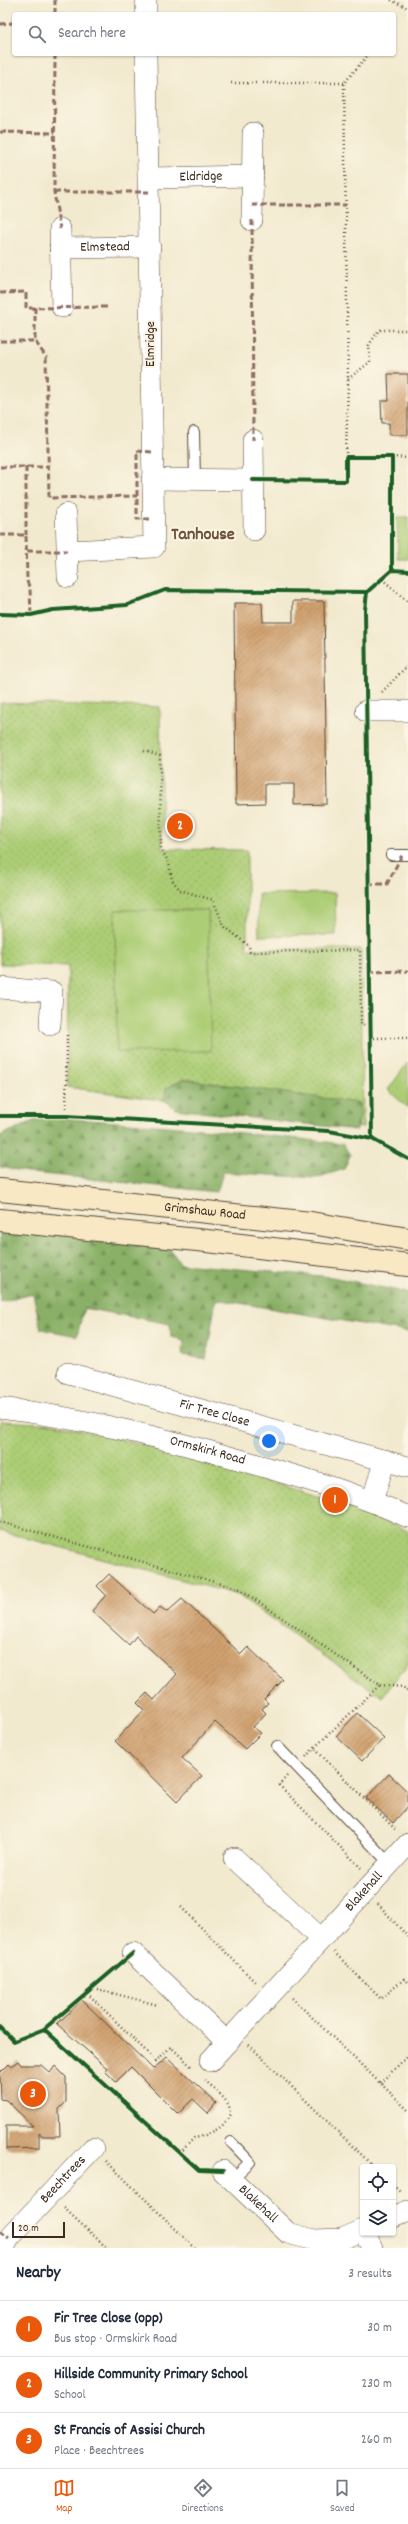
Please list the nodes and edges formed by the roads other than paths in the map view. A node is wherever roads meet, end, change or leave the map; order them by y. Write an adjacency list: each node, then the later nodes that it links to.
1 (146, 0): 2 (street)
2 (146, 12)
3 (146, 56): 6 (street, Elmridge)
4 (253, 133): 5 (street)
5 (253, 176): 6 (street, Eldridge); 7 (street)
6 (148, 178): 8 (street, Elmridge)
7 (252, 220)
8 (150, 247): 9 (street, Elmstead); 12 (street, Elmridge)
9 (62, 307)
10 (194, 432): 13 (lane)
11 (253, 440): 14 (street)
12 (152, 479): 13 (street); 17 (street, Elmridge)
13 (195, 479): 14 (street)
14 (253, 480): 16 (street)
15 (66, 514): 17 (street)
16 (254, 530)
17 (67, 550): 18 (street)
18 (68, 577)
19 (366, 709): 20 (street)
20 (408, 710)
21 (391, 855): 22 (lane)
22 (408, 855)
23 (0, 988): 24 (street)
24 (50, 1025)
25 (0, 1190): 27 (main road, Grimshaw Road)
26 (0, 1220): 30 (main road, Grimshaw Road)
27 (310, 1223): 28 (main road); 29 (main road, Grimshaw Road)
28 (408, 1226)
29 (408, 1239)
30 (304, 1252): 31 (main road, Grimshaw Road); 32 (main road)
31 (408, 1265)
32 (408, 1278)
33 (68, 1374): 35 (street, Fir Tree Close)
34 (0, 1408): 37 (street, Ormskirk Road)
35 (385, 1460): 36 (street, Fir Tree Close); 37 (street)
36 (408, 1467)
37 (372, 1501): 38 (street, Ormskirk Road)
38 (408, 1517)
39 (277, 1746): 42 (lane)
40 (402, 1837): 42 (street, Blakehall)
41 (234, 1858): 43 (street)
42 (390, 1864): 43 (street, Blakehall)
43 (321, 1939): 45 (street, Blakehall)
44 (133, 1953): 45 (street)
45 (232, 2037): 46 (street, Blakehall)
46 (201, 2068)
47 (231, 2142): 49 (lane)
48 (93, 2148): 54 (street, Beechtrees)
49 (228, 2175): 52 (street, Blakehall)
50 (408, 2211): 51 (street)
51 (396, 2216)
52 (360, 2231)
53 (366, 2236): 55 (street)
54 (4, 2248)
55 (372, 2248)

